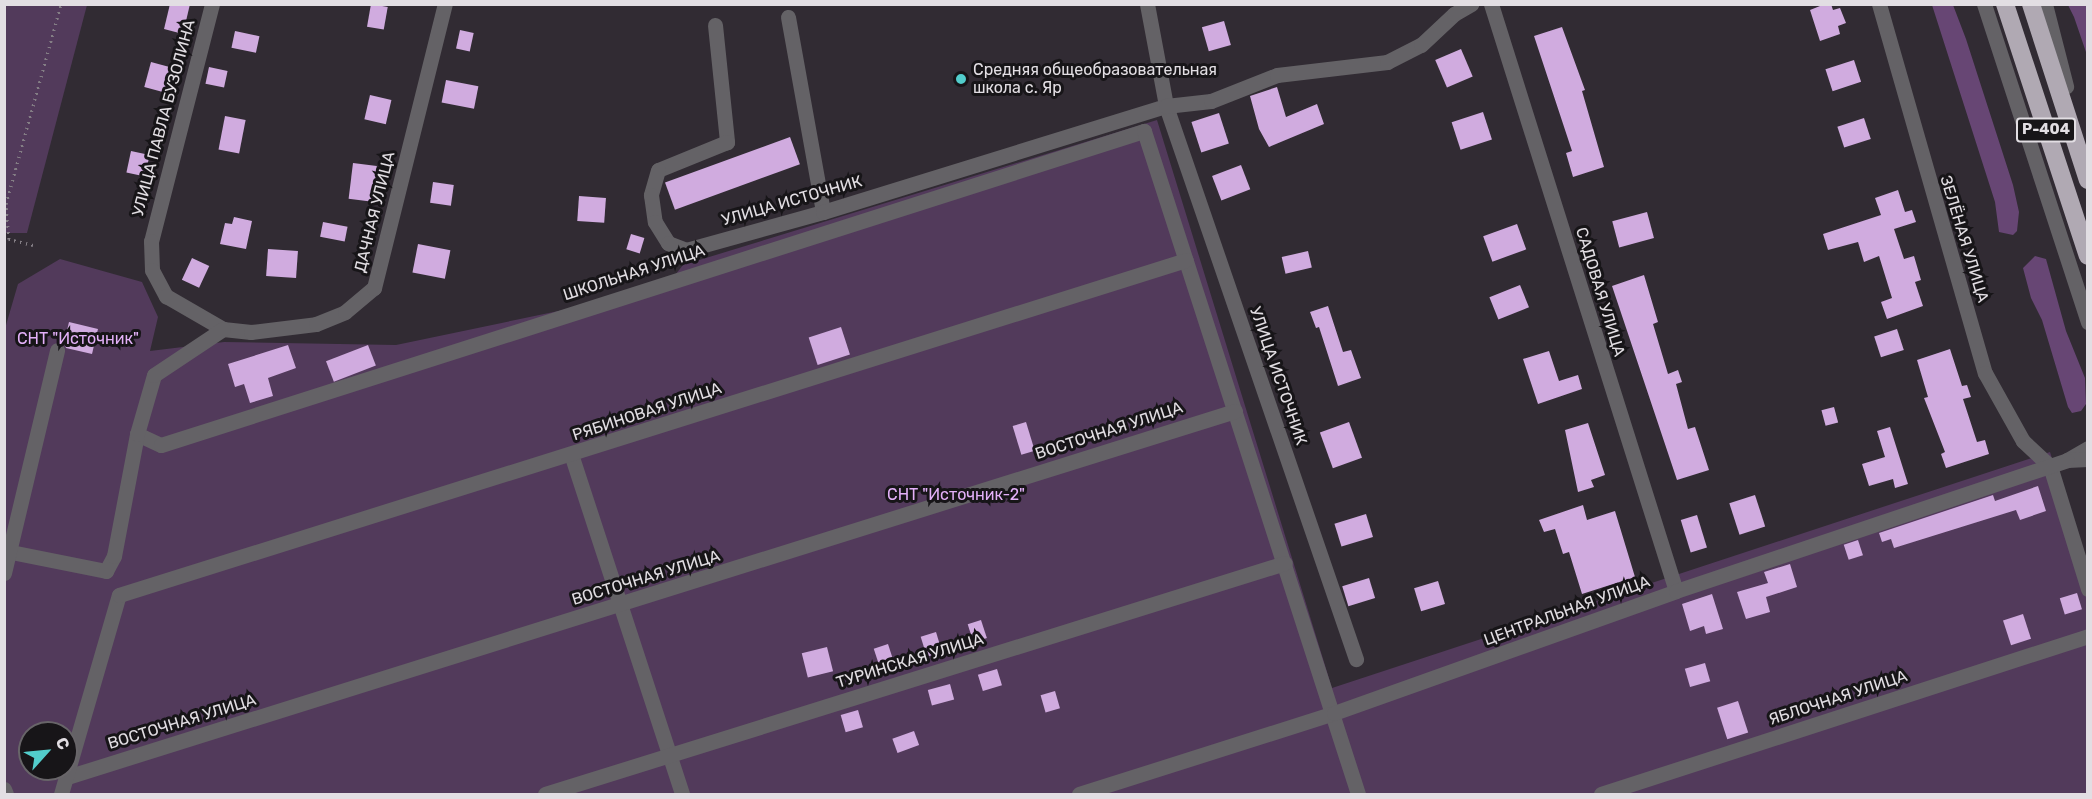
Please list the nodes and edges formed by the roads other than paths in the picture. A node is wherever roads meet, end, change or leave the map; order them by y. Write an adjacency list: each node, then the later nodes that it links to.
1 (212, 4): 17 (street, УЛИЦА ПАВЛА БУЗОЛИНА)
2 (445, 4): 21 (street, ДАЧНАЯ УЛИЦА)
3 (1147, 4): 13 (street, УЛИЦА ИСТОЧНИК)
4 (1472, 4): 13 (street)
5 (1491, 4): 34 (street, САДОВАЯ УЛИЦА)
6 (1879, 4): 29 (street, ЗЕЛЁНАЯ УЛИЦА)
7 (1984, 4): 20 (street)
8 (2006, 4): 18 (highway, Р-404)
9 (2031, 4): 15 (highway, Р-404)
10 (2045, 4): 14 (street)
11 (788, 17): 16 (street)
12 (715, 25): 16 (street, УЛИЦА ИСТОЧНИК)
13 (1166, 106): 16 (street, УЛИЦА ИСТОЧНИК); 37 (street, УЛИЦА ИСТОЧНИК)
14 (2088, 174)
15 (2088, 180)
16 (823, 212)
17 (151, 241): 21 (street, ДАЧНАЯ УЛИЦА)
18 (2088, 256)
19 (1186, 260): 23 (street); 24 (street, ШКОЛЬНАЯ УЛИЦА); 26 (street, РЯБИНОВАЯ УЛИЦА)
20 (2088, 322)
21 (223, 329): 24 (street)
22 (57, 350): 30 (street)
23 (1235, 411): 31 (street); 35 (street, ВОСТОЧНАЯ УЛИЦА)
24 (137, 434): 30 (street)
25 (2088, 448): 28 (street)
26 (572, 454): 35 (street); 39 (street, РЯБИНОВАЯ УЛИЦА)
27 (2088, 459): 28 (street)
28 (2067, 460): 29 (street, ЦЕНТРАЛЬНАЯ УЛИЦА)
29 (2050, 466): 33 (street); 34 (street, ЦЕНТРАЛЬНАЯ УЛИЦА)
30 (11, 552): 32 (street)
31 (1285, 563): 38 (street); 40 (street, ТУРИНСКАЯ УЛИЦА)
32 (4, 573)
33 (2088, 589)
34 (1676, 591): 38 (street, ЦЕНТРАЛЬНАЯ УЛИЦА)
35 (619, 605): 40 (street); 41 (street, ВОСТОЧНАЯ УЛИЦА)
36 (2088, 636): 46 (street, ЯБЛОЧНАЯ УЛИЦА)
37 (1356, 659)
38 (1334, 713): 44 (street, ЦЕНТРАЛЬНАЯ УЛИЦА); 45 (street)
39 (78, 738)
40 (669, 755): 42 (street, ТУРИНСКАЯ УЛИЦА); 43 (street)
41 (78, 774)
42 (545, 795)
43 (682, 795)
44 (1079, 795)
45 (1358, 795)
46 (1600, 795)

